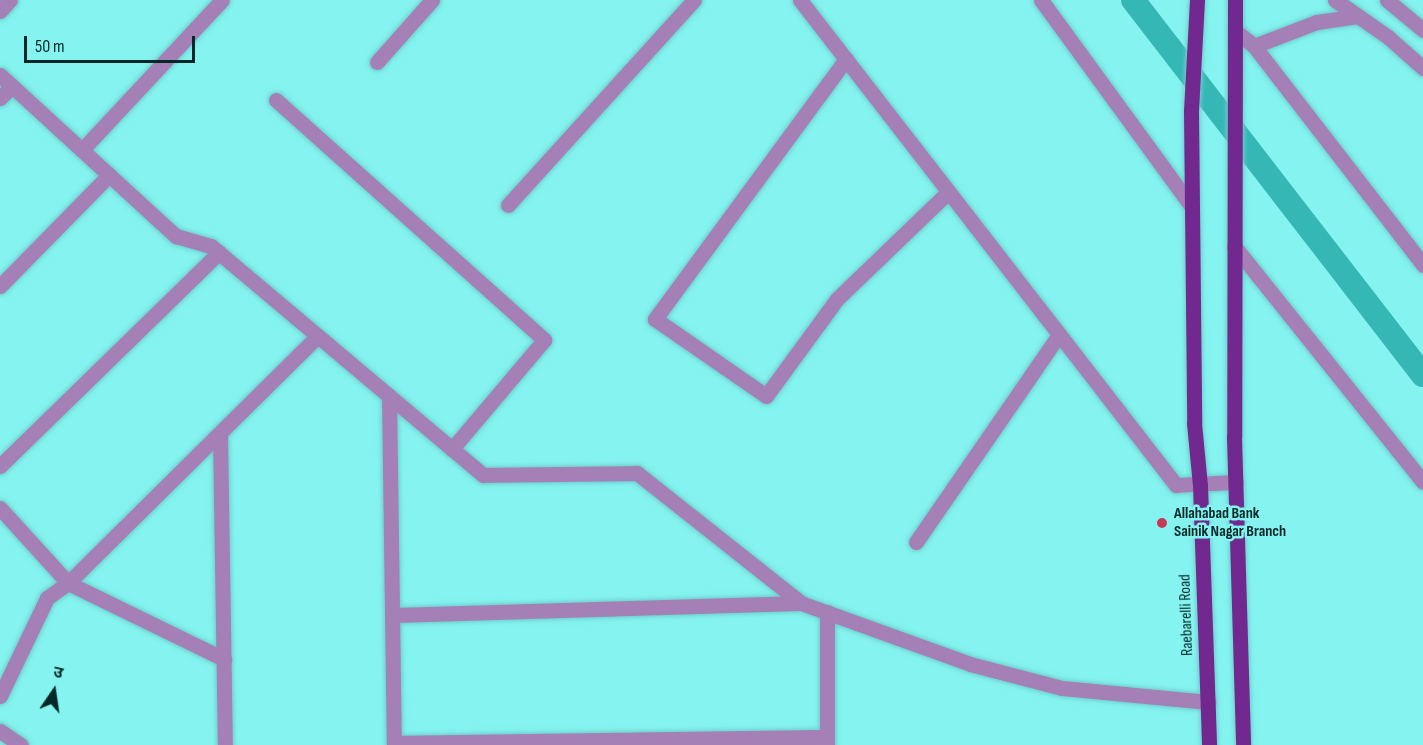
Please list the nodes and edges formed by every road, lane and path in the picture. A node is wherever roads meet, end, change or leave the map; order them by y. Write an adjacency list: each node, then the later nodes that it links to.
1 (10, 0): 11 (street)
2 (222, 0): 23 (street)
3 (432, 0): 17 (street)
4 (694, 0): 26 (street)
5 (800, 0): 16 (street)
6 (1041, 0): 27 (street)
7 (1197, 0): 27 (main road, Raebarelli Road)
8 (1235, 0): 14 (main road)
9 (1335, 0): 12 (street)
10 (1387, 0): 13 (street)
11 (0, 11)
12 (1358, 16): 15 (street); 18 (street)
13 (1423, 30)
14 (1235, 31): 15 (street); 28 (main road)
15 (1254, 46): 30 (street)
16 (846, 59): 25 (street); 25 (street)
17 (377, 62)
18 (1423, 68)
19 (0, 75): 20 (street)
20 (12, 86): 21 (street); 23 (street)
21 (0, 98)
22 (276, 100): 36 (street)
23 (82, 150): 24 (street)
24 (109, 175): 29 (street); 31 (street)
25 (948, 192): 32 (street)
26 (508, 204)
27 (1191, 207): 40 (main road, Raebarelli Road)
28 (1234, 246): 38 (main road); 39 (street)
29 (219, 252): 33 (street); 37 (street)
30 (1423, 265)
31 (0, 286)
32 (1059, 335): 40 (street); 42 (street)
33 (318, 336): 34 (street); 35 (street)
34 (389, 396): 36 (street); 46 (street)
35 (220, 434): 43 (street); 47 (street)
36 (452, 449): 44 (street)
37 (0, 466)
38 (1236, 482): 40 (street); 57 (main road)
39 (1423, 482)
40 (1200, 485): 49 (main road, Raebarelli Road)
41 (0, 508): 43 (street)
42 (916, 542)
43 (68, 583): 47 (street); 48 (street)
44 (801, 603): 45 (street); 46 (street)
45 (826, 612): 49 (street); 51 (street)
46 (393, 615): 53 (street)
47 (224, 659): 55 (street)
48 (0, 696)
49 (1208, 702): 56 (main road, Raebarelli Road)
50 (0, 730): 54 (street)
51 (827, 741): 52 (street)
52 (596, 743): 53 (street)
53 (394, 744)
54 (21, 745)
55 (225, 745)
56 (1209, 745)
57 (1243, 745)

